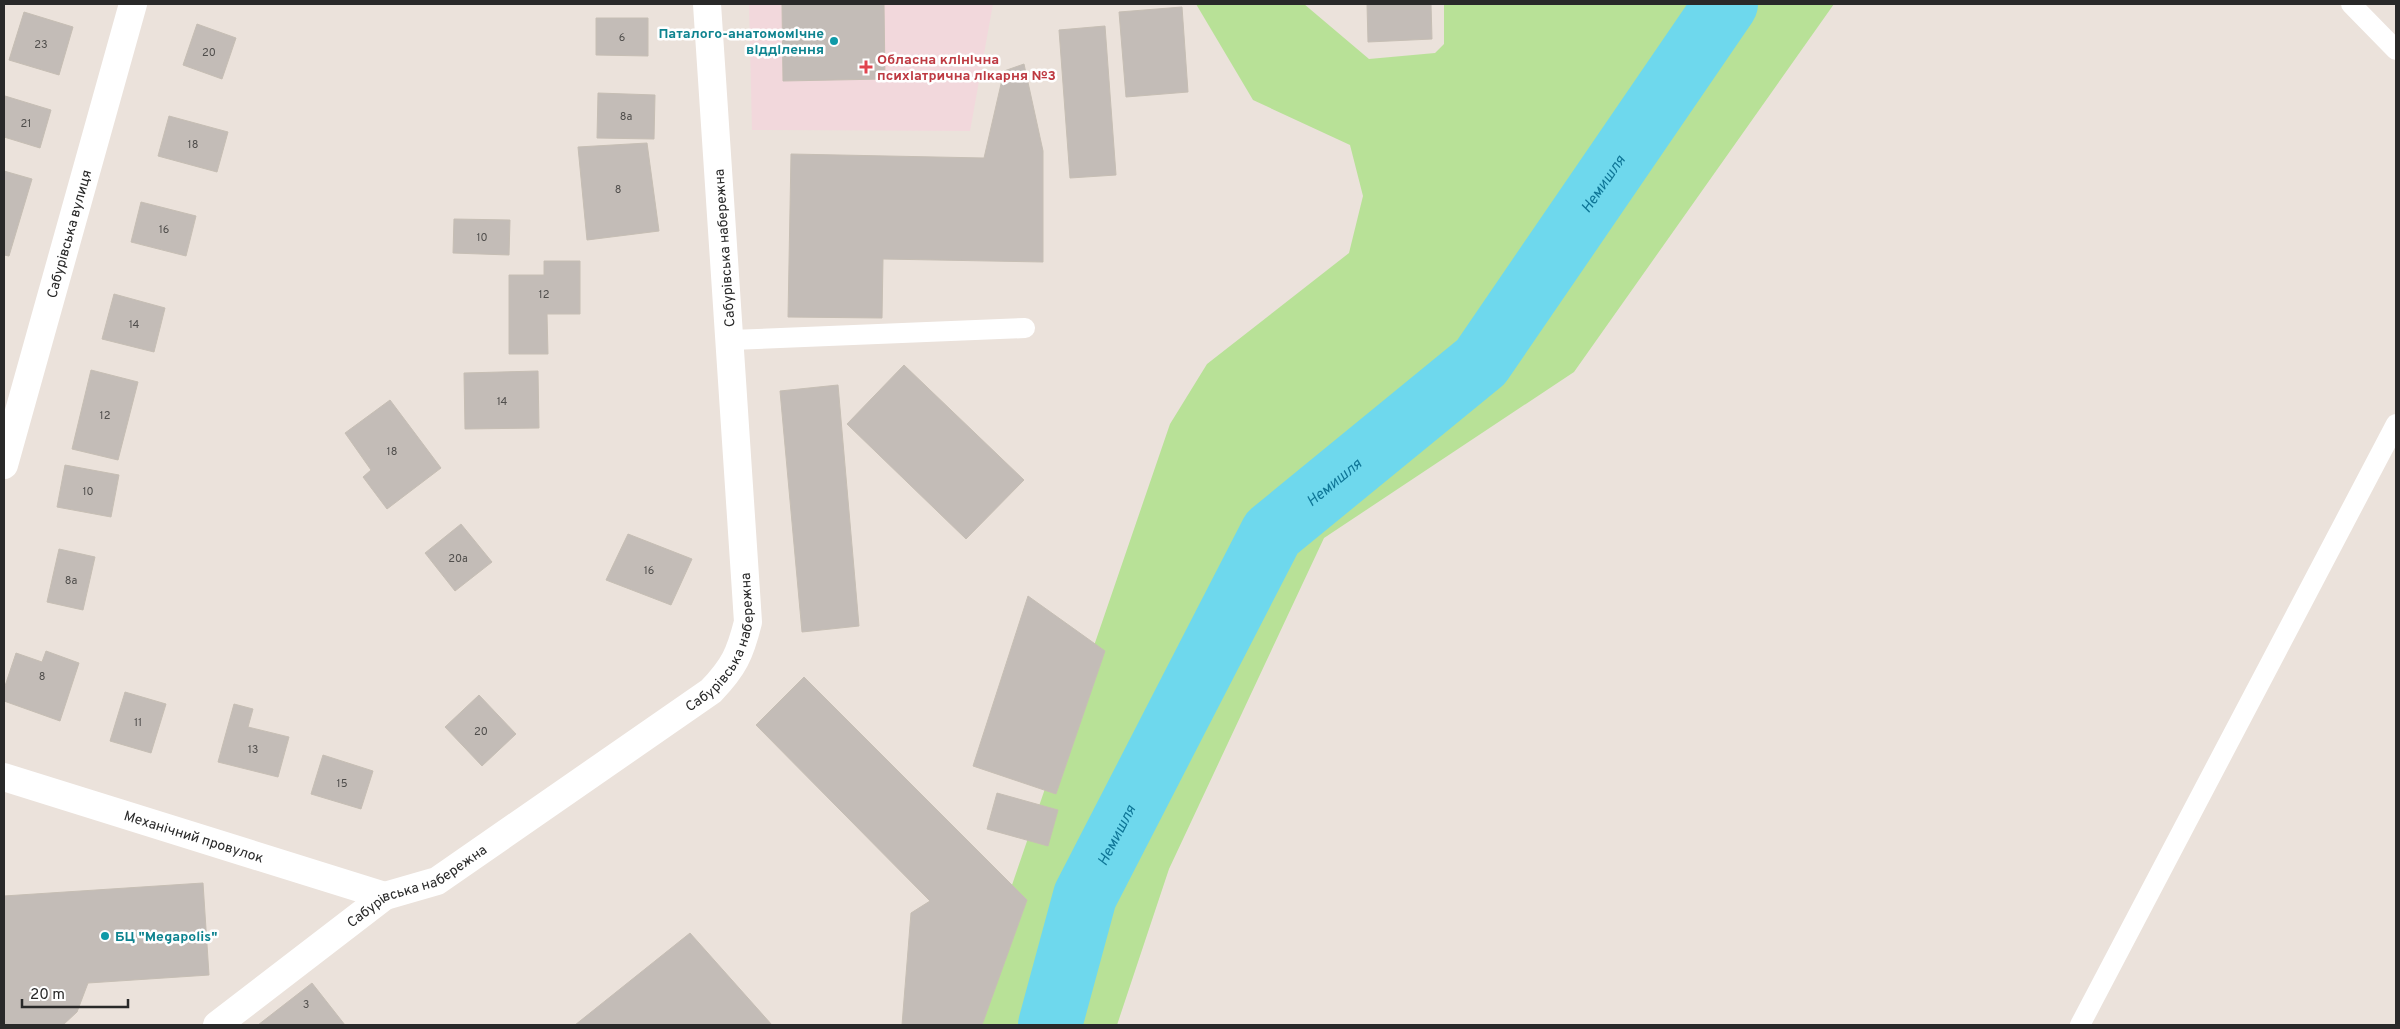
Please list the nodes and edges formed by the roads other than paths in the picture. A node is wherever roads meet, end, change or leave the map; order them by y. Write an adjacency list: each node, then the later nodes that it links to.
1 (133, 4): 8 (street, Сабурівська вулиця)
2 (707, 4): 6 (street, Сабурівська набережна)
3 (2351, 4): 4 (lane)
4 (2396, 50)
5 (1025, 328): 6 (lane)
6 (731, 340): 10 (street, Сабурівська набережна)
7 (2396, 424): 12 (lane)
8 (4, 465)
9 (4, 776): 10 (street, Механічний провулок)
10 (385, 896): 11 (street, Сабурівська набережна)
11 (217, 1025)
12 (2080, 1025)

